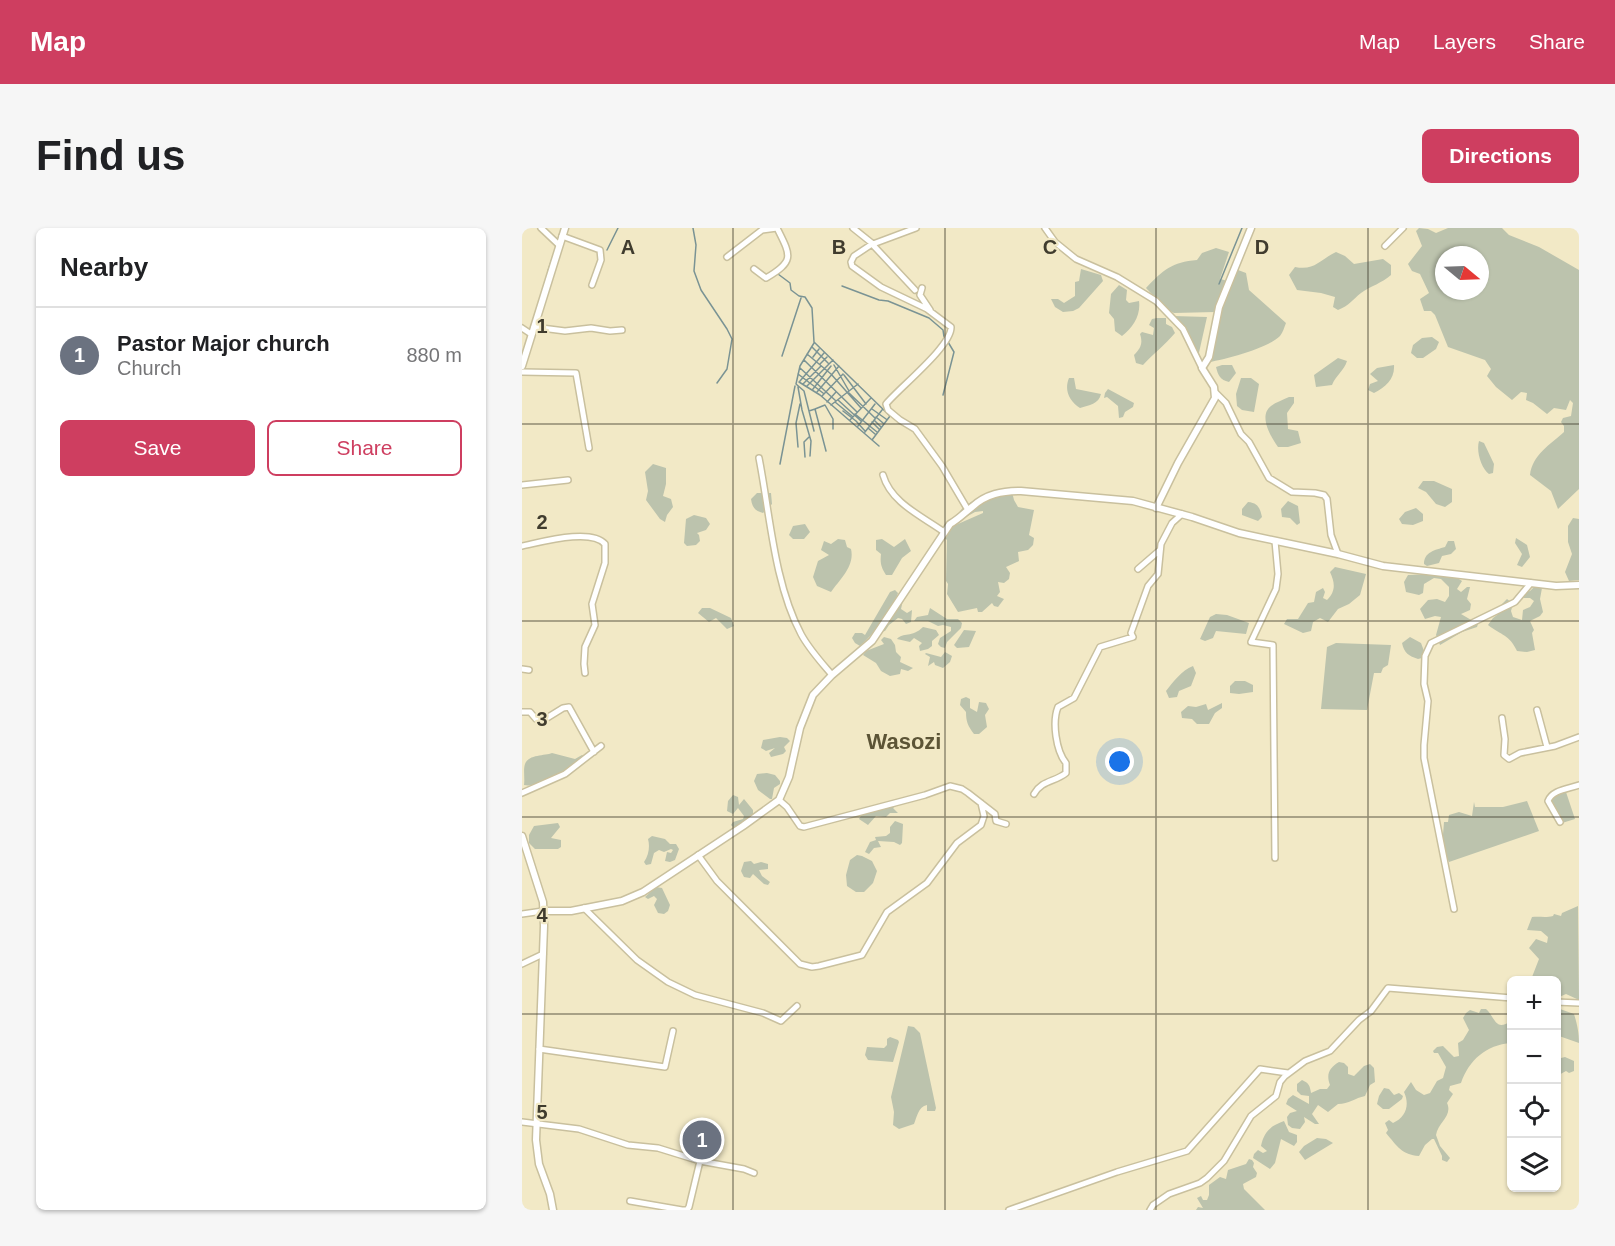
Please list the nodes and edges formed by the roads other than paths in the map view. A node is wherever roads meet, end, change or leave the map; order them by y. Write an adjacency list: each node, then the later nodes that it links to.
1 (541, 228): 11 (street)
2 (565, 228): 9 (street)
3 (777, 228): 13 (street); 14 (street)
4 (853, 228): 10 (street)
5 (916, 228): 10 (street)
6 (1045, 228): 24 (street)
7 (1251, 228): 24 (street)
8 (1403, 228): 12 (street)
9 (562, 236): 11 (street); 15 (street)
10 (872, 244): 17 (street); 18 (street)
11 (559, 245): 19 (street)
12 (1385, 246)
13 (727, 257)
14 (754, 269)
15 (592, 285)
16 (922, 288): 18 (street)
17 (915, 290)
18 (930, 312): 33 (street)
19 (534, 327): 21 (street); 22 (street)
20 (522, 328): 22 (street)
21 (622, 330)
22 (531, 334): 23 (street)
23 (522, 366)
24 (1202, 368): 26 (street)
25 (522, 372): 27 (street)
26 (1216, 393): 32 (street); 39 (street)
27 (589, 448)
28 (759, 458): 46 (street)
29 (883, 475): 35 (street)
30 (568, 480): 31 (street)
31 (522, 485)
32 (1156, 508): 33 (street); 34 (street)
33 (968, 510): 35 (street)
34 (1182, 514): 36 (street); 38 (street)
35 (944, 532): 46 (street)
36 (1275, 541): 39 (street); 63 (street)
37 (522, 546): 45 (street)
38 (1160, 550): 40 (street); 56 (street)
39 (1338, 554): 41 (street)
40 (1138, 569)
41 (1531, 583): 42 (street); 65 (street)
42 (1579, 585)
43 (522, 669): 44 (street)
44 (529, 670)
45 (585, 674)
46 (832, 675): 57 (street)
47 (1537, 710): 52 (street)
48 (522, 712): 53 (street)
49 (1502, 718): 52 (street)
50 (1579, 737): 52 (street)
51 (601, 746): 53 (street)
52 (1547, 747)
53 (594, 752): 55 (street)
54 (1579, 785): 59 (street)
55 (522, 793)
56 (1034, 794)
57 (779, 800): 58 (street); 62 (street)
58 (981, 803): 60 (street); 62 (street)
59 (1560, 822)
60 (1006, 824)
61 (522, 836): 66 (street)
62 (698, 855): 64 (street)
63 (1275, 858)
64 (584, 908): 66 (street); 73 (street)
65 (1454, 909)
66 (543, 911): 67 (street); 68 (street)
67 (522, 914)
68 (543, 954): 69 (street); 75 (street)
69 (522, 964)
70 (1507, 998): 76 (street)
71 (1561, 1002): 72 (street)
72 (1579, 1003)
73 (797, 1006)
74 (673, 1031): 75 (street)
75 (539, 1049): 78 (street)
76 (1288, 1073): 85 (street); 86 (street)
77 (522, 1122): 78 (street)
78 (537, 1125): 79 (street); 83 (street)
79 (700, 1161): 80 (street); 84 (street)
80 (754, 1173)
81 (630, 1201): 82 (street)
82 (668, 1209): 84 (street)
83 (553, 1210)
84 (682, 1210)
85 (1009, 1210)
86 (1150, 1210)

